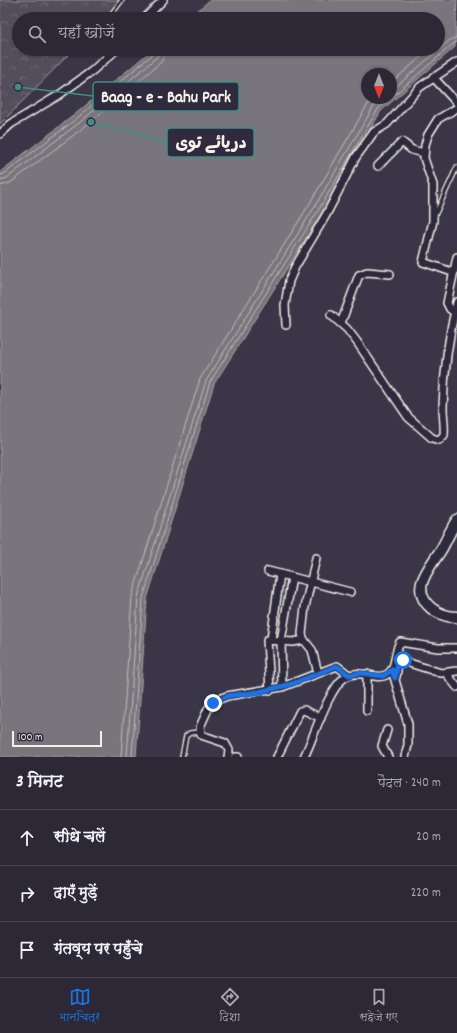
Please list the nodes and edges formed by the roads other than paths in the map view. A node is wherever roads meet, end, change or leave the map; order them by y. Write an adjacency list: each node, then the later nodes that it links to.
1 (122, 0): 3 (lane)
2 (163, 0): 4 (street)
3 (113, 12)
4 (151, 12)
5 (109, 56): 10 (street)
6 (457, 62): 7 (street)
7 (433, 77): 8 (street); 22 (street)
8 (457, 103)
9 (457, 108): 11 (street)
10 (0, 134)
11 (424, 153): 12 (street); 14 (street)
12 (378, 166)
13 (457, 167): 14 (lane)
14 (433, 221): 16 (street)
15 (457, 256): 16 (street)
16 (452, 272): 19 (street)
17 (390, 274): 21 (street)
18 (457, 302): 19 (street)
19 (454, 312): 21 (street)
20 (331, 315): 21 (street)
21 (341, 323)
22 (286, 326)
23 (457, 520): 30 (main road)
24 (316, 558): 28 (street)
25 (268, 571): 26 (street)
26 (280, 574): 27 (street); 31 (street)
27 (292, 577): 28 (street); 32 (street)
28 (311, 582): 29 (street); 33 (street)
29 (350, 592)
30 (457, 617)
31 (271, 639): 32 (street); 44 (street)
32 (281, 640): 33 (street); 43 (street)
33 (304, 640): 37 (street)
34 (457, 648): 35 (street)
35 (392, 669): 39 (street); 41 (street)
36 (457, 671): 38 (street)
37 (318, 672): 40 (street); 43 (street)
38 (446, 673): 41 (street); 42 (street)
39 (367, 674): 40 (street); 45 (street)
40 (349, 675): 46 (street)
41 (395, 678): 56 (street)
42 (457, 686)
43 (282, 687): 44 (street)
44 (270, 690): 48 (street)
45 (367, 711)
46 (321, 718): 53 (street); 54 (street)
47 (387, 730): 55 (street)
48 (200, 732): 49 (lane); 50 (street)
49 (182, 757)
50 (228, 757)
51 (235, 757): 52 (street)
52 (238, 757)
53 (277, 757)
54 (304, 757)
55 (388, 757)
56 (405, 757)

